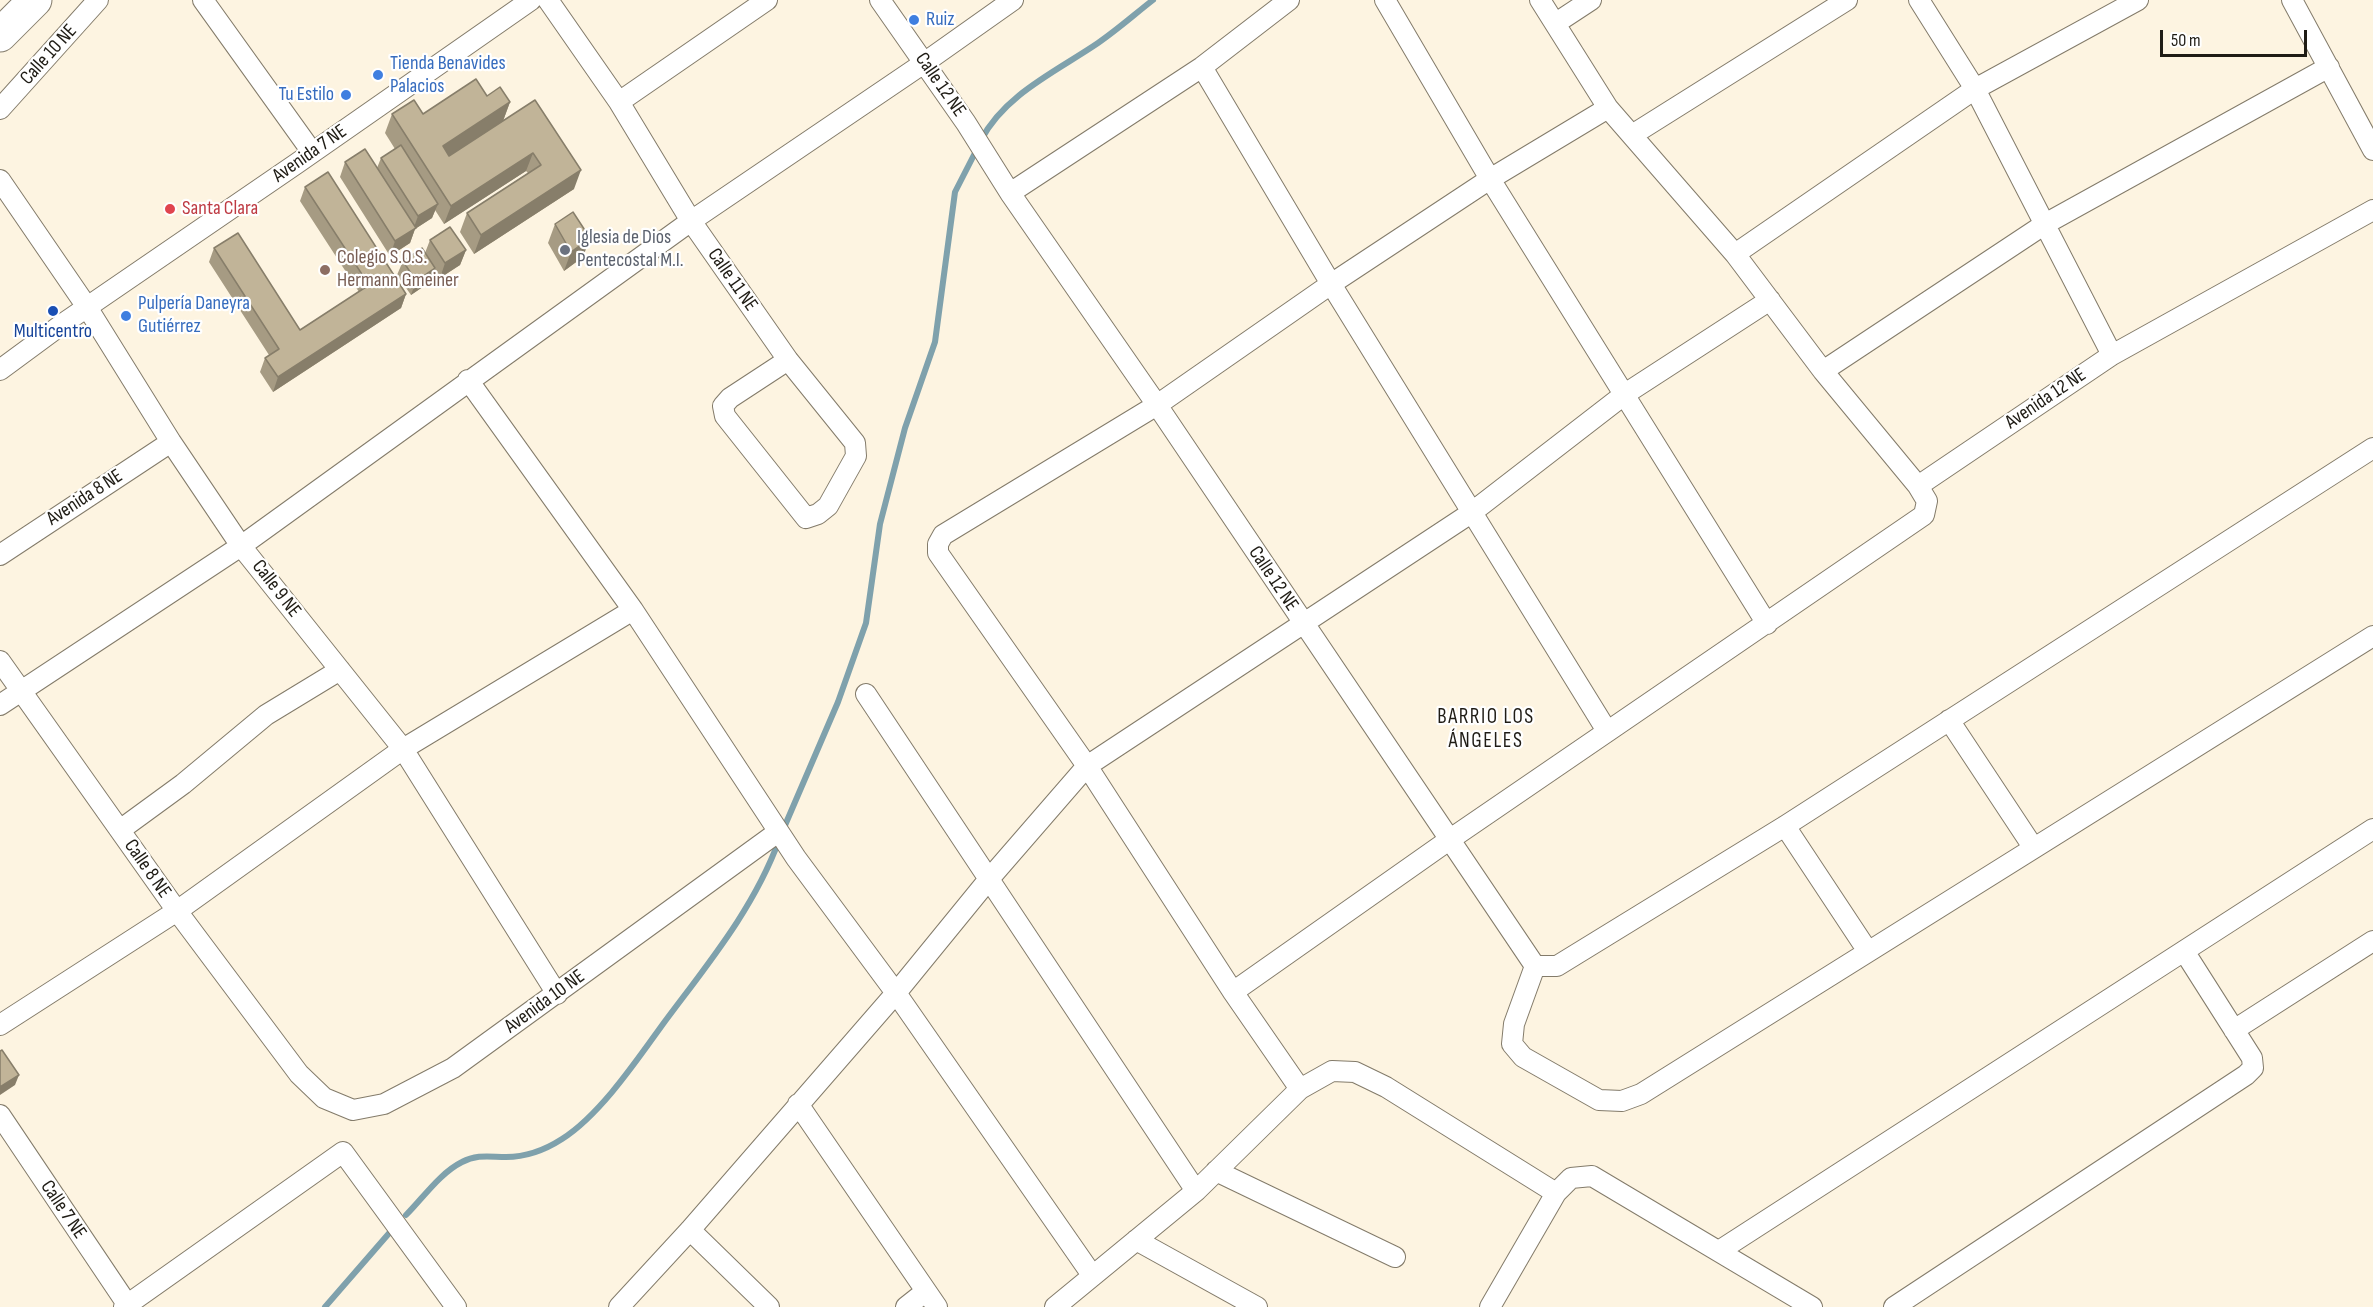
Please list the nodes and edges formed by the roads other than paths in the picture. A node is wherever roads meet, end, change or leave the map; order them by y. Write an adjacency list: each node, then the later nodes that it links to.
1 (35, 0): 18 (highway)
2 (98, 0): 25 (street, Calle 10 NE)
3 (203, 0): 28 (street)
4 (531, 0): 28 (street, Avenida 7 NE)
5 (548, 0): 23 (street, Calle 11 NE)
6 (767, 0): 23 (street)
7 (880, 0): 19 (street, Calle 12 NE)
8 (1013, 0): 19 (street)
9 (1289, 0): 20 (street)
10 (1385, 0): 29 (street)
11 (1540, 0): 17 (street)
12 (1591, 0): 17 (street)
13 (1847, 0): 26 (street)
14 (1919, 0): 22 (street)
15 (2138, 0): 22 (street)
16 (2292, 0): 21 (street)
17 (1556, 23): 24 (street)
18 (0, 35)
19 (924, 63): 31 (street, Calle 12 NE); 33 (street)
20 (1202, 66): 31 (street); 36 (street)
21 (2329, 67): 27 (street); 34 (street)
22 (1975, 89): 34 (street); 35 (street)
23 (619, 102): 33 (street, Calle 11 NE)
24 (1608, 108): 26 (street); 29 (street)
25 (0, 109)
26 (1632, 135): 35 (street)
27 (2373, 150)
28 (312, 152): 38 (street, Avenida 7 NE)
29 (1490, 179): 36 (street); 44 (street)
30 (0, 180): 38 (street, Calle 9 NE)
31 (1010, 193): 45 (street, Calle 12 NE)
32 (2373, 210): 39 (street, Avenida 12 NE)
33 (691, 221): 40 (street, Calle 11 NE); 43 (street)
34 (2045, 224): 39 (street); 42 (street)
35 (1735, 254): 37 (street)
36 (1331, 284): 45 (street); 49 (street)
37 (1770, 300): 42 (street); 44 (street)
38 (87, 307): 41 (street, Avenida 7 NE); 46 (street, Calle 9 NE)
39 (2112, 355): 48 (street, Avenida 12 NE)
40 (788, 360): 40 (street, Calle 11 NE)
41 (0, 370)
42 (1823, 371): 48 (street)
43 (468, 380): 50 (street); 52 (street)
44 (1625, 394): 49 (street); 54 (street)
45 (1157, 405): 53 (street, Calle 12 NE); 64 (street)
46 (171, 442): 50 (street, Calle 9 NE); 51 (street, Avenida 8 NE)
47 (2373, 448): 61 (street)
48 (1918, 486): 54 (street)
49 (1471, 513): 53 (street); 62 (street)
50 (241, 546): 57 (street, Calle 9 NE); 58 (street)
51 (0, 555)
52 (633, 610): 63 (street); 68 (street)
53 (1302, 623): 64 (street); 69 (street, Calle 12 NE)
54 (1767, 624): 62 (street)
55 (2373, 636): 70 (street)
56 (0, 661): 58 (street, Calle 8 NE)
57 (340, 670): 63 (street, Calle 9 NE); 67 (street)
58 (21, 690): 60 (street); 67 (street, Calle 8 NE)
59 (866, 694): 71 (street)
60 (0, 705)
61 (1949, 720): 65 (street); 70 (street)
62 (1607, 731): 69 (street)
63 (403, 750): 72 (street); 79 (street, Calle 9 NE)
64 (1087, 766): 71 (street); 77 (street)
65 (1785, 826): 74 (street); 76 (street)
66 (2373, 829): 75 (street)
67 (120, 830): 72 (street, Calle 8 NE)
68 (778, 832): 78 (street); 79 (street, Avenida 10 NE)
69 (1449, 840): 76 (street, Calle 12 NE); 77 (street)
70 (2033, 847): 74 (street)
71 (989, 879): 78 (street); 87 (street)
72 (177, 910): 80 (street); 82 (street, Calle 8 NE)
73 (2373, 941): 81 (street)
74 (1867, 950): 76 (street)
75 (2184, 951): 81 (street); 91 (street)
76 (1535, 966)
77 (1233, 992): 83 (street)
78 (896, 993): 84 (street); 93 (street)
79 (557, 994): 82 (street, Avenida 10 NE)
80 (0, 1025)
81 (2234, 1030): 104 (street)
82 (299, 1074)
83 (1300, 1089): 86 (street); 88 (street)
84 (798, 1104): 89 (street); 94 (street)
85 (0, 1115): 95 (street, Calle 7 NE)
86 (1216, 1172): 87 (street); 92 (street)
87 (1196, 1191): 90 (street)
88 (1556, 1193): 91 (street); 102 (street)
89 (690, 1230): 97 (street); 98 (street)
90 (1136, 1240): 93 (street); 101 (street)
91 (1719, 1251): 103 (street)
92 (1395, 1257)
93 (1092, 1275): 100 (street)
94 (931, 1299): 99 (street)
95 (125, 1306): 96 (street)
96 (456, 1307)
97 (619, 1307)
98 (769, 1307)
99 (906, 1307)
100 (1055, 1307)
101 (1257, 1307)
102 (1490, 1307)
103 (1812, 1307)
104 (1894, 1307)

